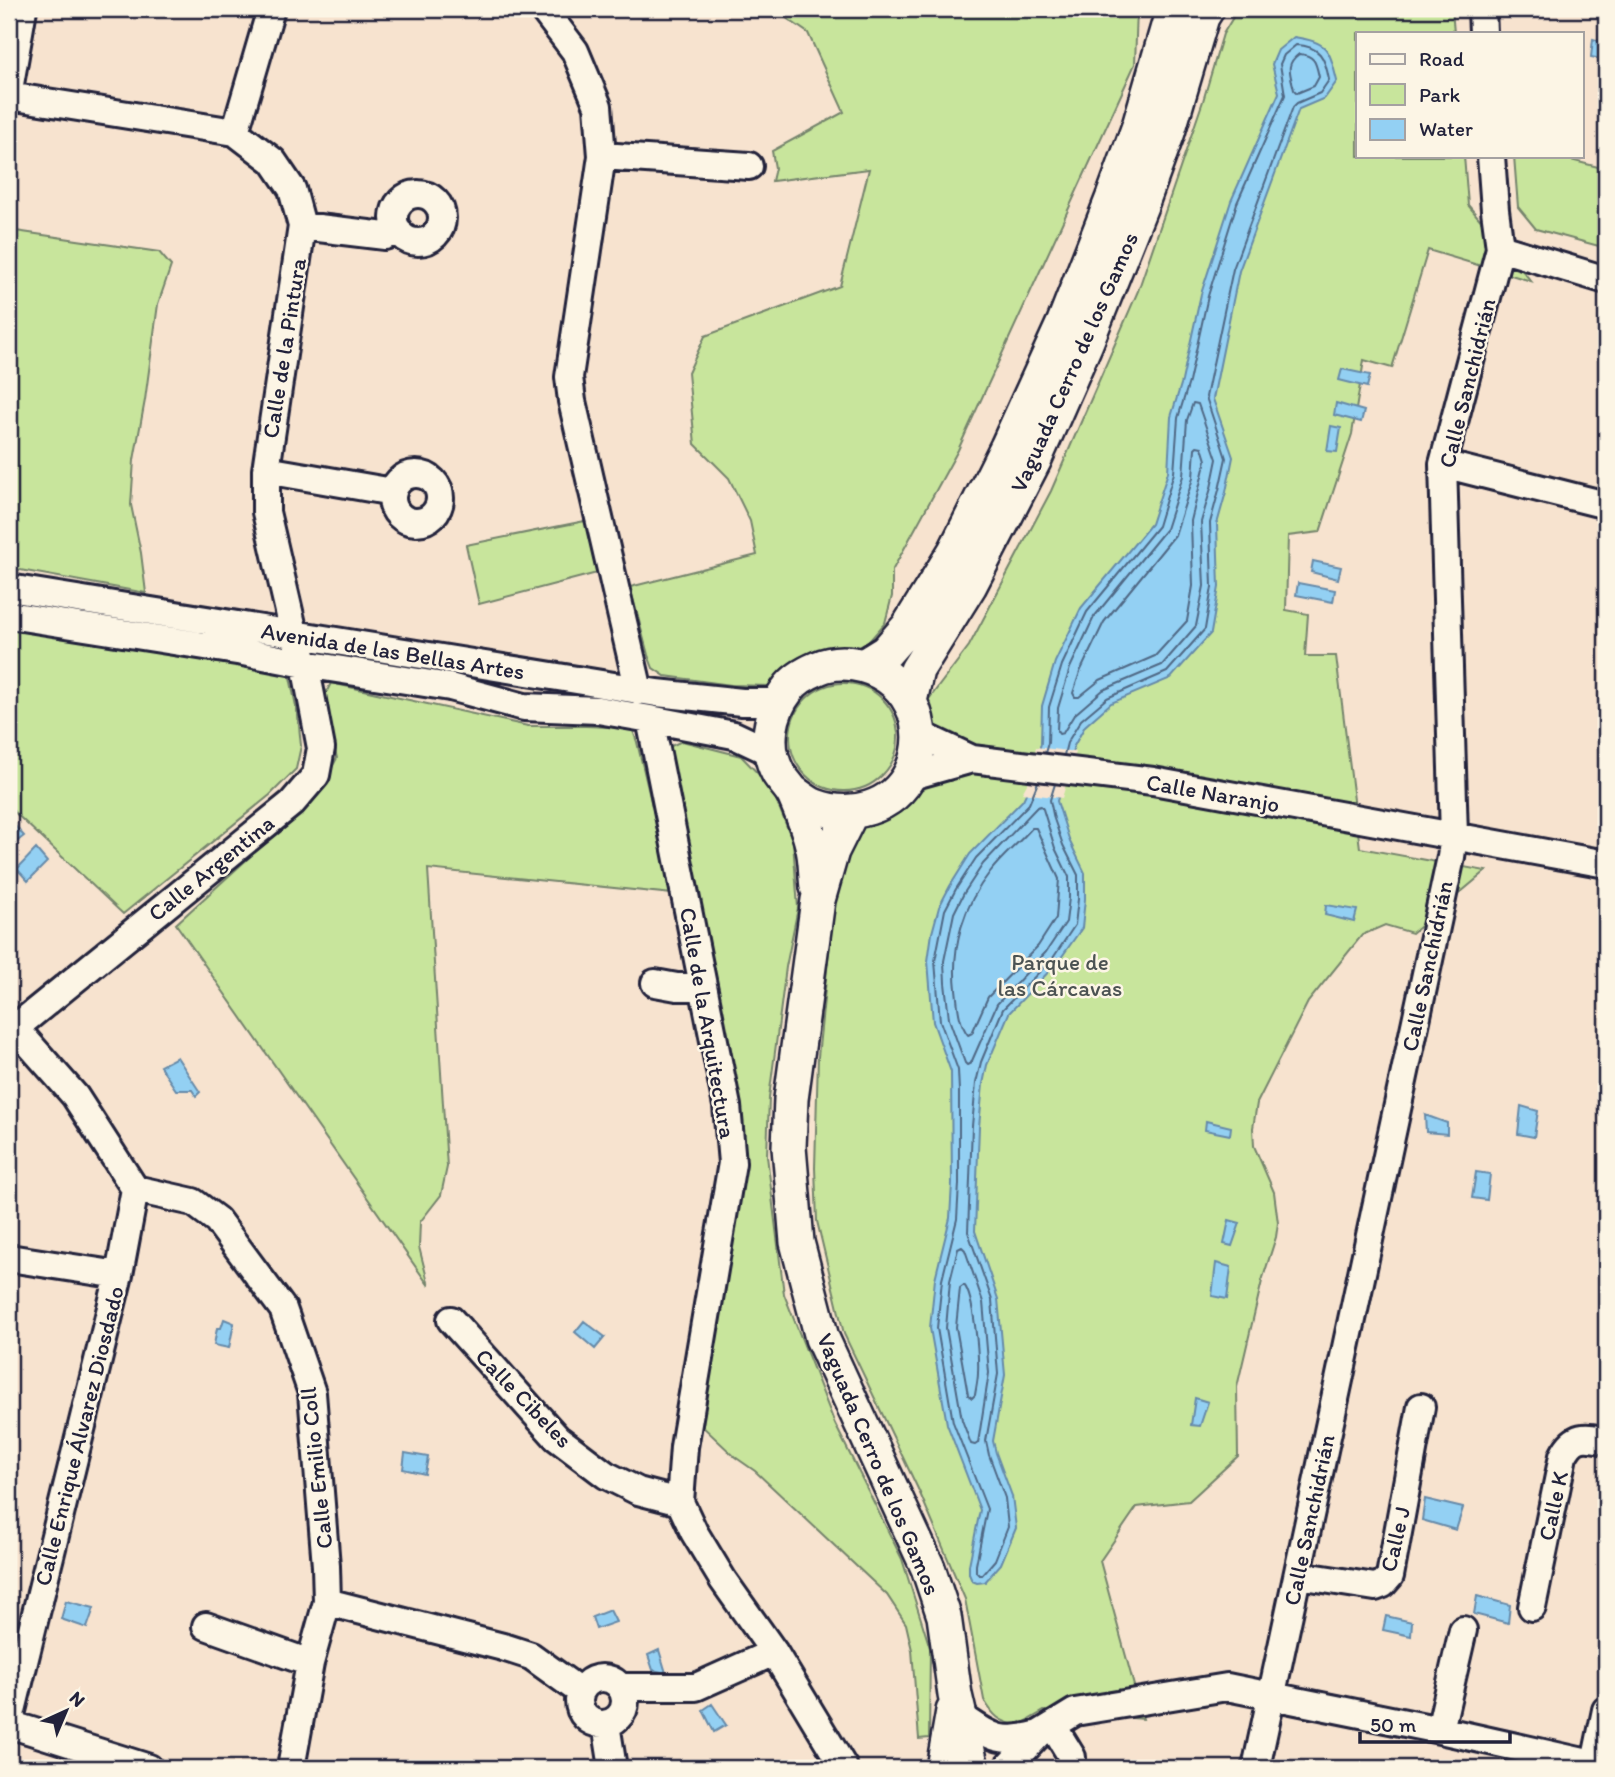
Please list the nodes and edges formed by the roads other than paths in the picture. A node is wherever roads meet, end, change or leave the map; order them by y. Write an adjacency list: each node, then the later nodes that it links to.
1 (23, 9): 8 (street)
2 (271, 9): 10 (street)
3 (543, 9): 11 (street)
4 (1173, 9): 26 (main road, Vaguada Cerro de los Gamos)
5 (1207, 9): 28 (main road, Vaguada Cerro de los Gamos)
6 (1482, 9): 7 (street)
7 (1483, 32)
8 (9, 90)
9 (9, 96): 10 (street, Calle de la Pintura)
10 (235, 132): 14 (street, Calle de la Pintura)
11 (602, 156): 13 (street); 27 (street)
12 (1492, 158): 16 (street, Calle Sanchidrián)
13 (749, 166)
14 (302, 226): 15 (street, Calle de la Pintura); 19 (street, Calle de la Pintura)
15 (398, 230)
16 (1500, 248): 17 (street); 18 (street, Calle Sanchidrián)
17 (1606, 280)
18 (1443, 464): 21 (street); 37 (street, Calle Sanchidrián)
19 (266, 470): 20 (street, Calle de la Pintura); 24 (street, Calle de la Pintura)
20 (393, 492)
21 (1606, 505)
22 (9, 588): 24 (street, Avenida de las Bellas Artes)
23 (9, 615): 25 (street, Avenida de las Bellas Artes)
24 (294, 633): 25 (street, Calle de la Pintura); 27 (street, Avenida de las Bellas Artes)
25 (305, 664): 30 (street, Avenida de las Bellas Artes); 42 (street, Calle Argentina)
26 (865, 665): 28 (main road, Vaguada Cerro de los Gamos); 29 (main road, Vaguada Cerro de los Gamos)
27 (639, 691): 29 (street, Avenida de las Bellas Artes)
28 (910, 701): 31 (main road, Vaguada Cerro de los Gamos)
29 (778, 702): 32 (main road, Vaguada Cerro de los Gamos)
30 (650, 719): 32 (street, Avenida de las Bellas Artes); 41 (street, Calle de la Arquitectura)
31 (919, 734): 33 (street, Calle Naranjo); 34 (main road, Vaguada Cerro de los Gamos)
32 (771, 752): 35 (main road, Vaguada Cerro de los Gamos)
33 (972, 760): 34 (street, Calle Naranjo); 37 (street, Calle Naranjo)
34 (908, 777): 36 (main road, Vaguada Cerro de los Gamos)
35 (793, 792): 36 (main road, Vaguada Cerro de los Gamos); 39 (main road, Vaguada Cerro de los Gamos)
36 (851, 813): 39 (main road, Vaguada Cerro de los Gamos)
37 (1454, 836): 38 (street, Calle Naranjo); 50 (street, Calle Sanchidrián)
38 (1606, 864)
39 (818, 900): 60 (main road, Vaguada Cerro de los Gamos)
40 (655, 983): 41 (street)
41 (703, 987): 49 (street, Calle de la Arquitectura)
42 (12, 1025): 43 (street)
43 (135, 1189): 45 (street, Calle Enrique Álvarez Diosdado); 51 (street, Calle Emilio Coll)
44 (9, 1258): 45 (street)
45 (119, 1275): 62 (street, Calle Enrique Álvarez Diosdado)
46 (451, 1320): 49 (street, Calle Cibeles)
47 (1421, 1408): 50 (street, Calle J)
48 (1606, 1441): 52 (street, Calle K)
49 (680, 1502): 55 (street, Calle de la Arquitectura)
50 (1298, 1574): 59 (street, Calle Sanchidrián)
51 (327, 1602): 56 (street, Calle Emilio Coll); 58 (street)
52 (1532, 1607)
53 (206, 1626): 56 (street)
54 (1463, 1630): 65 (street)
55 (774, 1652): 57 (street); 70 (street)
56 (310, 1663): 68 (street, Calle Emilio Coll)
57 (621, 1687): 58 (street); 63 (street)
58 (581, 1692): 63 (street)
59 (1271, 1696): 64 (street); 65 (street); 75 (street, Calle Sanchidrián)
60 (958, 1706): 64 (street); 71 (main road, Vaguada Cerro de los Gamos); 72 (main road, Vaguada Cerro de los Gamos)
61 (1606, 1710): 66 (street)
62 (9, 1724): 67 (street)
63 (607, 1724): 69 (street)
64 (1046, 1730): 73 (street); 74 (street)
65 (1440, 1730): 66 (street)
66 (1598, 1767)
67 (149, 1768)
68 (291, 1768)
69 (613, 1768)
70 (844, 1768)
71 (943, 1768)
72 (972, 1768)
73 (1007, 1768)
74 (1071, 1768)
75 (1256, 1768)

